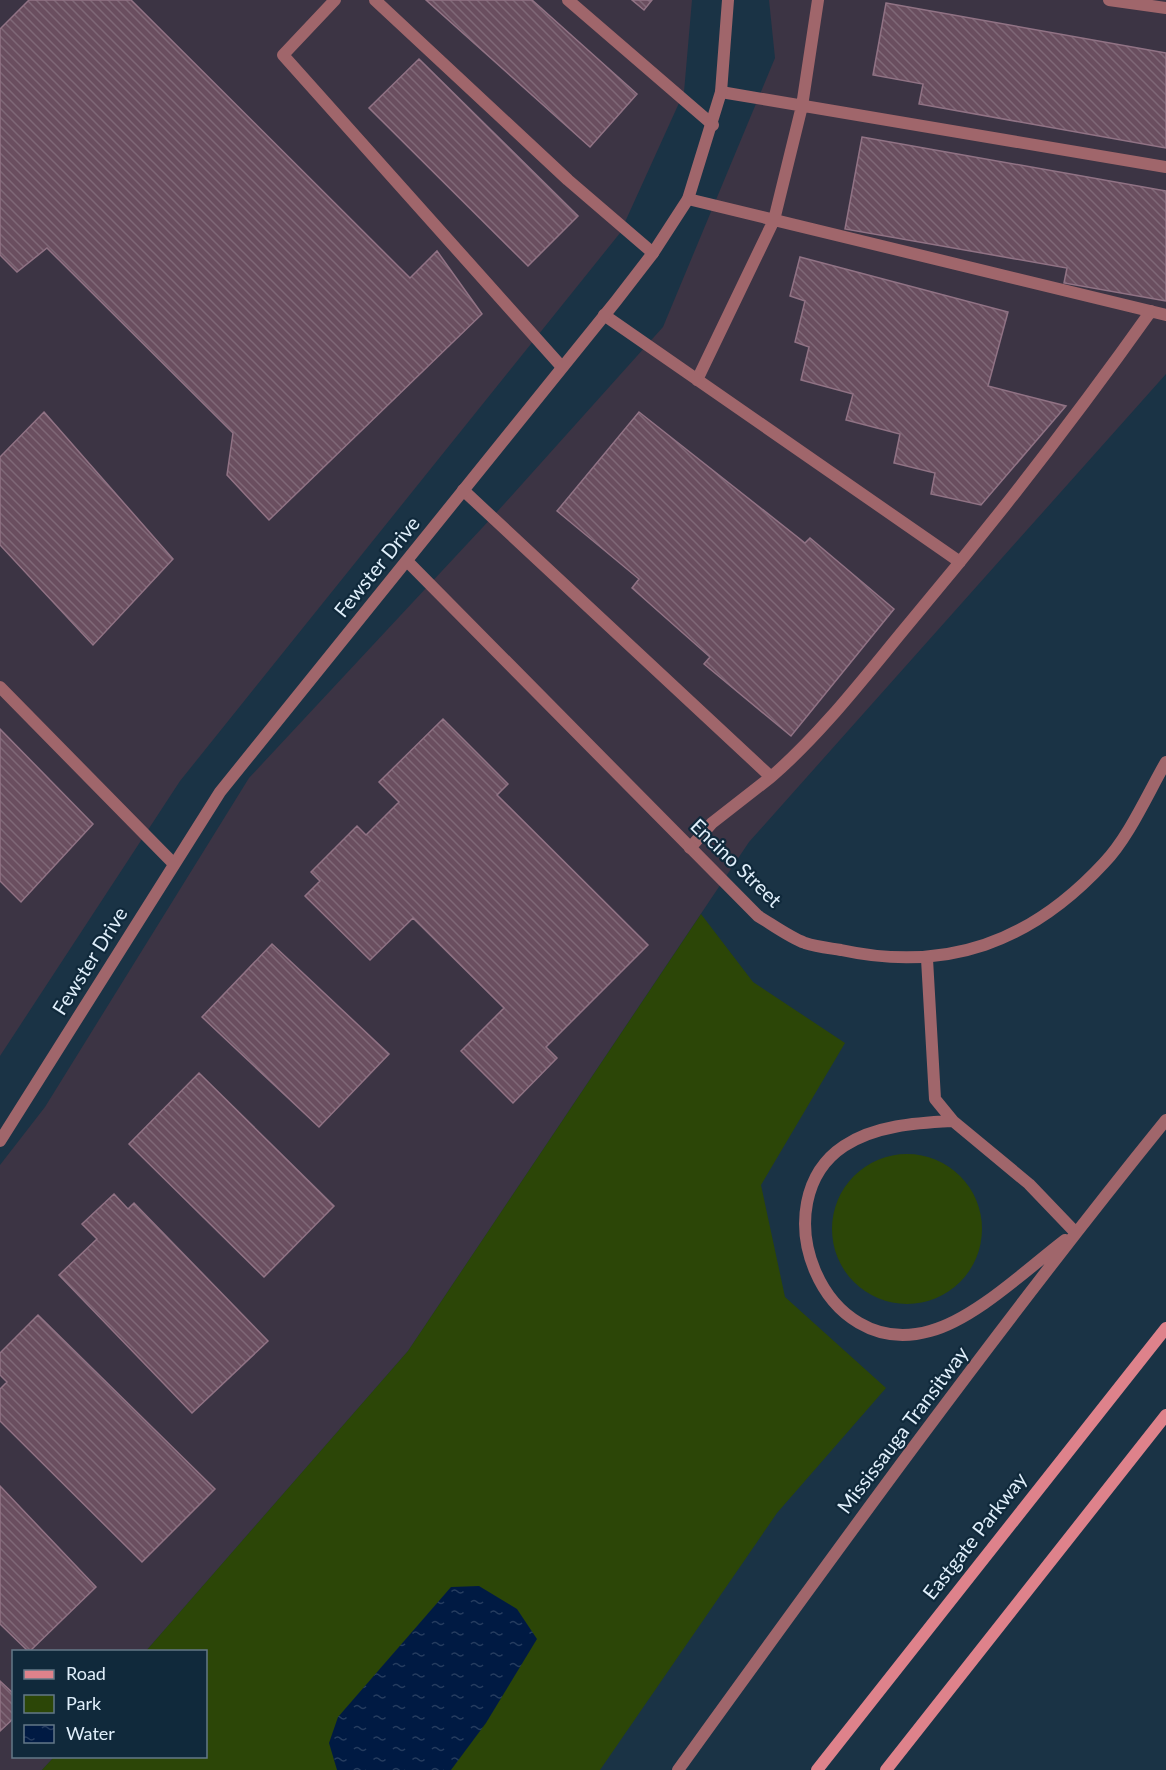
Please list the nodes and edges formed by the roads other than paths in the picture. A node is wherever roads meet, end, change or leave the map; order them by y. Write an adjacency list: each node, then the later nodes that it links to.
1 (335, 0): 18 (street)
2 (375, 0): 14 (street)
3 (568, 0): 10 (street)
4 (728, 0): 8 (street, Fewster Drive)
5 (818, 0): 9 (street)
6 (1109, 0): 7 (street)
7 (1166, 8)
8 (721, 92): 9 (street); 10 (street, Fewster Drive)
9 (802, 106): 11 (street); 13 (street)
10 (712, 125): 12 (street, Fewster Drive)
11 (1166, 168)
12 (688, 199): 13 (street); 14 (street, Fewster Drive)
13 (774, 220): 15 (street); 19 (street)
14 (653, 254): 16 (street, Fewster Drive)
15 (1151, 311): 17 (street); 22 (street)
16 (604, 315): 18 (street, Fewster Drive); 19 (street)
17 (1166, 315)
18 (561, 366): 20 (street, Fewster Drive)
19 (698, 380): 22 (street)
20 (463, 490): 21 (street, Fewster Drive); 25 (street)
21 (407, 561): 26 (street, Encino Street); 27 (street, Fewster Drive)
22 (960, 562): 25 (street)
23 (0, 687): 27 (street)
24 (1166, 762): 28 (street, Encino Street)
25 (771, 777): 26 (street)
26 (690, 848): 28 (street, Encino Street)
27 (174, 864): 31 (street, Fewster Drive)
28 (927, 958): 30 (street)
29 (1166, 1120): 32 (street, Mississauga Transitway)
30 (953, 1121): 32 (street); 32 (street)
31 (0, 1141)
32 (1075, 1232): 35 (street, Mississauga Transitway)
33 (1166, 1328): 36 (main road, Eastgate Parkway)
34 (1166, 1415): 37 (main road)
35 (678, 1770)
36 (817, 1770)
37 (886, 1770)

